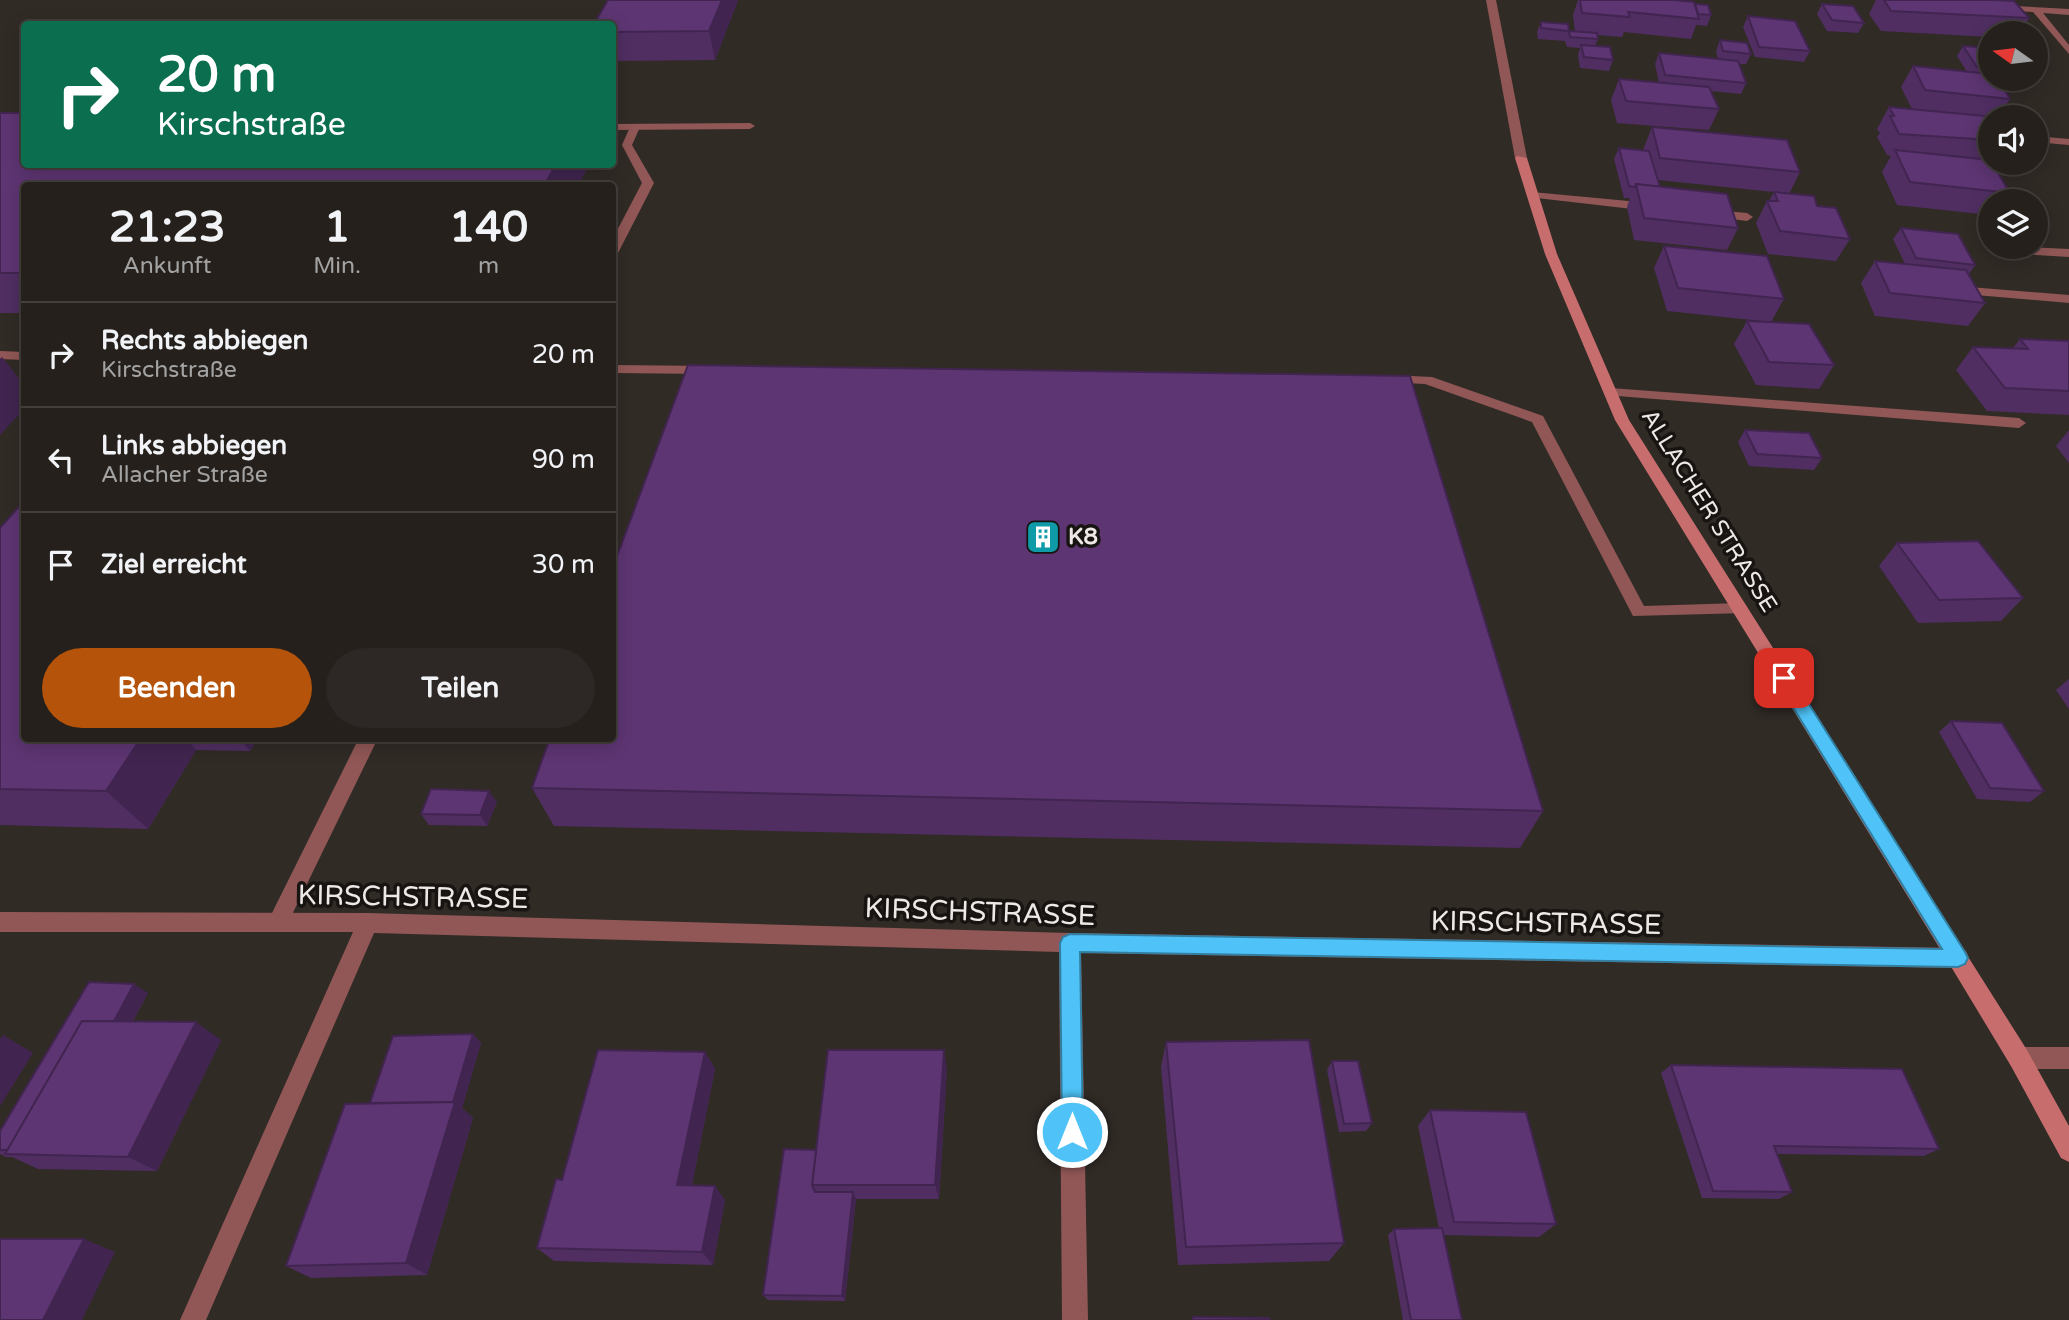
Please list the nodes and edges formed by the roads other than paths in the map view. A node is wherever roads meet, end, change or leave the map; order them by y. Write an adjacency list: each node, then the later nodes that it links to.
1 (1491, 0): 11 (street, ALLACHER STRASSE)
2 (1983, 6): 3 (street)
3 (2036, 9): 4 (street); 5 (street)
4 (2069, 12)
5 (2069, 51)
6 (750, 126): 8 (street)
7 (616, 127): 8 (street)
8 (635, 127): 15 (street)
9 (2048, 140): 10 (street)
10 (2069, 142)
11 (1532, 195): 12 (street); 25 (street, ALLACHER STRASSE)
12 (1666, 209)
13 (1693, 212): 14 (street)
14 (1747, 217)
15 (616, 245)
16 (2048, 252): 17 (street)
17 (2069, 253)
18 (1957, 290): 19 (street)
19 (2069, 299)
20 (0, 355): 21 (street)
21 (21, 356)
22 (616, 369): 23 (street)
23 (720, 370)
24 (1371, 379): 27 (street)
25 (1610, 392): 26 (street); 27 (street, ALLACHER STRASSE)
26 (2019, 423)
27 (1740, 609): 33 (street, ALLACHER STRASSE)
28 (367, 742): 29 (street)
29 (278, 922): 30 (street, KIRSCHSTRASSE); 31 (street, KIRSCHSTRASSE)
30 (368, 923): 32 (street, KIRSCHSTRASSE); 37 (street)
31 (2, 926)
32 (1070, 943): 33 (street, KIRSCHSTRASSE); 38 (street)
33 (1958, 958): 34 (street, ALLACHER STRASSE)
34 (2019, 1058): 35 (street); 36 (street, ALLACHER STRASSE)
35 (2069, 1058)
36 (2069, 1150)
37 (192, 1320)
38 (1075, 1320)

